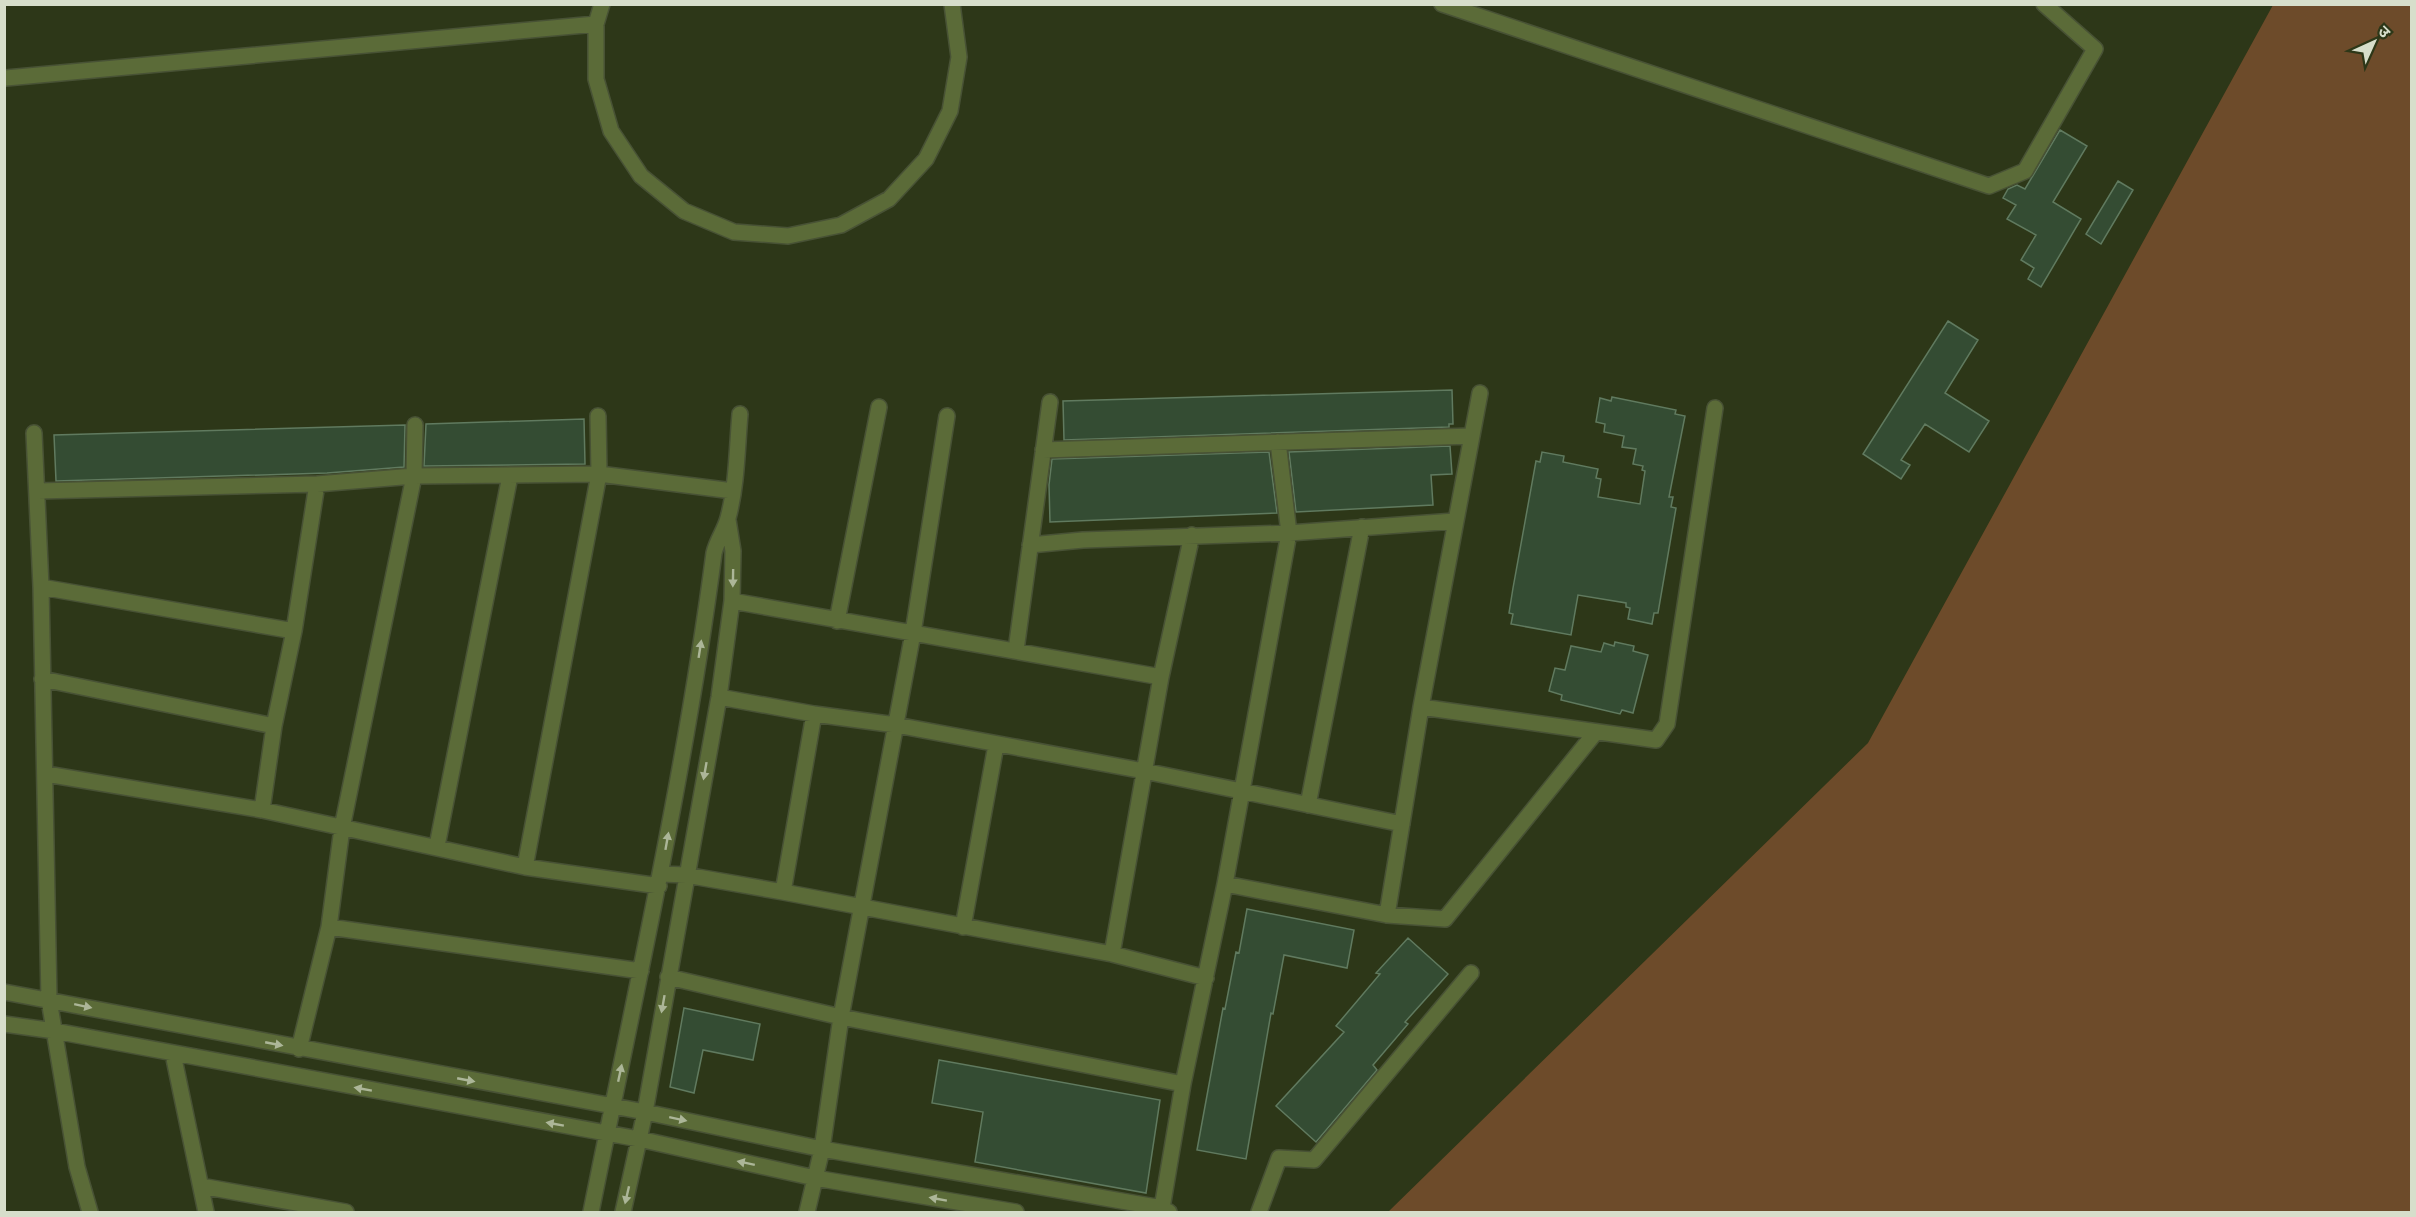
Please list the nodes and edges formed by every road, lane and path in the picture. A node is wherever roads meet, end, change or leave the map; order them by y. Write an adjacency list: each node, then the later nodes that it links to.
1 (602, 4): 5 (street)
2 (951, 4): 5 (street)
3 (1442, 4): 4 (street)
4 (2044, 4)
5 (596, 24): 6 (street)
6 (6, 78)
7 (1480, 393): 16 (street)
8 (1050, 402): 18 (street)
9 (879, 407): 33 (street)
10 (1715, 408): 44 (street)
11 (740, 414): 24 (street)
12 (598, 416): 19 (street)
13 (947, 416): 35 (street)
14 (415, 425): 20 (street)
15 (34, 433): 23 (street)
16 (1472, 436): 17 (street); 26 (street)
17 (1278, 442): 18 (street); 28 (street)
18 (1043, 450): 30 (street)
19 (599, 474): 21 (street); 24 (street); 54 (street)
20 (414, 476): 21 (street); 22 (street); 52 (street)
21 (510, 476): 53 (street)
22 (317, 484): 23 (street); 34 (street)
23 (38, 491): 31 (street)
24 (733, 491): 25 (street)
25 (728, 520): 32 (street, one-way to 32); 56 (street, one-way to 25)
26 (1455, 521): 27 (street); 40 (street)
27 (1362, 528): 28 (street); 49 (street)
28 (1289, 533): 29 (street); 48 (street)
29 (1192, 535): 30 (street); 37 (street)
30 (1030, 545): 36 (street)
31 (41, 587): 34 (street); 38 (street)
32 (732, 601): 33 (street); 39 (street)
33 (837, 621): 35 (street)
34 (294, 631): 43 (street)
35 (913, 633): 36 (street); 42 (street)
36 (1016, 650): 37 (street)
37 (1161, 677): 46 (street)
38 (42, 679): 43 (street); 47 (street)
39 (718, 697): 41 (street); 55 (street, one-way to 55)
40 (1420, 707): 44 (street); 51 (street)
41 (814, 714): 42 (street); 58 (street)
42 (896, 725): 45 (street); 59 (street)
43 (274, 726): 50 (street)
44 (1595, 733): 60 (street)
45 (996, 745): 46 (street); 62 (street)
46 (1144, 771): 48 (street); 63 (street)
47 (46, 774): 50 (street); 69 (street)
48 (1241, 791): 49 (street); 57 (street)
49 (1308, 805): 51 (street)
50 (262, 810): 52 (street)
51 (1402, 824): 60 (street)
52 (342, 828): 53 (street); 61 (street)
53 (437, 846): 54 (street)
54 (525, 867): 56 (street)
55 (686, 875): 56 (street); 58 (street); 66 (street)
56 (660, 880): 64 (street)
57 (1225, 885): 60 (street); 67 (street)
58 (783, 892): 59 (street)
59 (863, 908): 62 (street); 70 (street)
60 (1387, 915)
61 (329, 927): 64 (street); 73 (street)
62 (963, 927): 63 (street)
63 (1112, 954): 67 (street)
64 (641, 971): 76 (street, one-way to 64)
65 (1471, 973): 91 (street)
66 (668, 977): 70 (street); 77 (street, one-way to 77)
67 (1206, 978): 75 (street)
68 (4, 992): 69 (street)
69 (49, 1000): 72 (street); 73 (street, one-way to 73)
70 (841, 1017): 75 (street); 80 (street)
71 (4, 1024): 72 (street)
72 (55, 1031): 74 (street); 84 (street)
73 (299, 1048): 76 (street, one-way to 76)
74 (173, 1054): 78 (street, one-way to 74); 82 (street)
75 (1183, 1084): 83 (street)
76 (612, 1107): 77 (street); 78 (street)
77 (645, 1112): 79 (street); 80 (street, one-way to 80)
78 (607, 1134): 79 (street); 87 (street)
79 (639, 1139): 81 (street, one-way to 79); 88 (street, one-way to 88)
80 (822, 1149): 81 (street); 83 (street)
81 (815, 1178): 89 (street); 90 (street, one-way to 81)
82 (201, 1186): 85 (street); 86 (street)
83 (1165, 1210)
84 (90, 1212)
85 (206, 1212)
86 (346, 1212)
87 (591, 1212)
88 (623, 1212)
89 (807, 1212)
90 (1016, 1212)
91 (1260, 1212)

